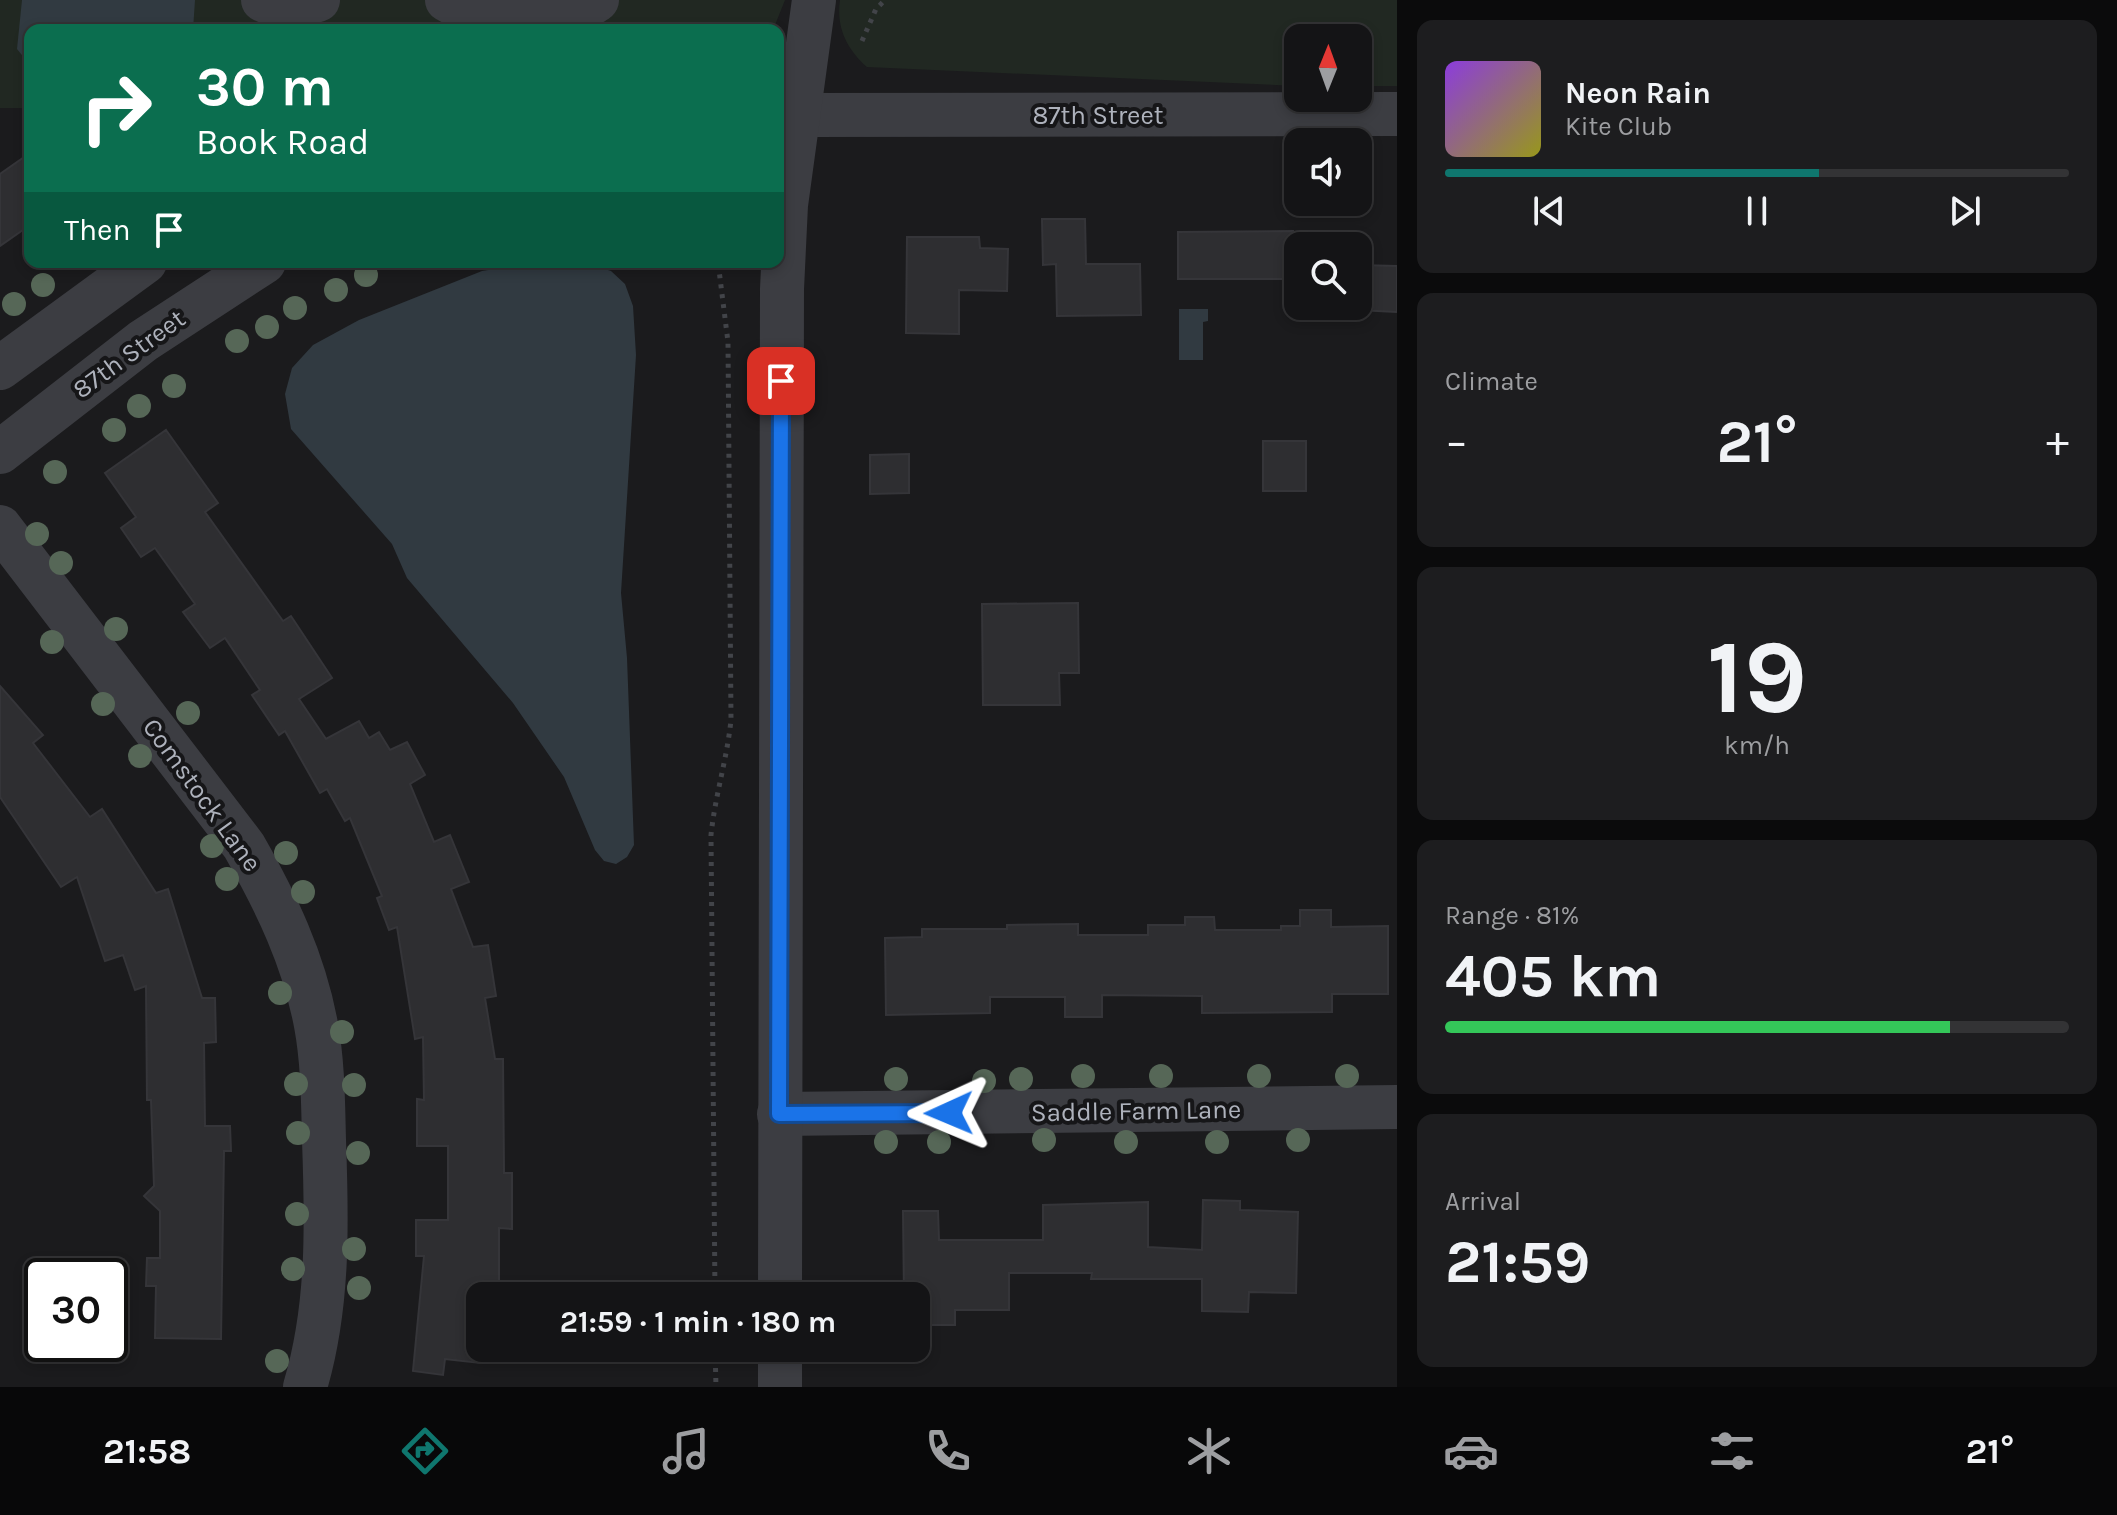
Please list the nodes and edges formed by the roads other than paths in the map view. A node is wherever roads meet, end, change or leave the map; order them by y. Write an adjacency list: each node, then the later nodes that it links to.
1 (263, 0): 2 (street)
2 (318, 0)
3 (447, 0): 4 (street)
4 (597, 0)
5 (814, 0): 7 (street)
6 (1397, 114): 7 (street, 87th Street)
7 (785, 115): 8 (street)
8 (784, 247)
9 (137, 268): 12 (street)
10 (255, 268): 13 (street, 87th Street)
11 (783, 268): 16 (street)
12 (0, 368)
13 (0, 452)
14 (0, 527): 19 (street, Comstock Lane)
15 (1397, 1107): 16 (street, Saddle Farm Lane)
16 (779, 1114): 17 (street)
17 (780, 1282)
18 (780, 1362): 20 (street)
19 (305, 1387)
20 (780, 1387)

